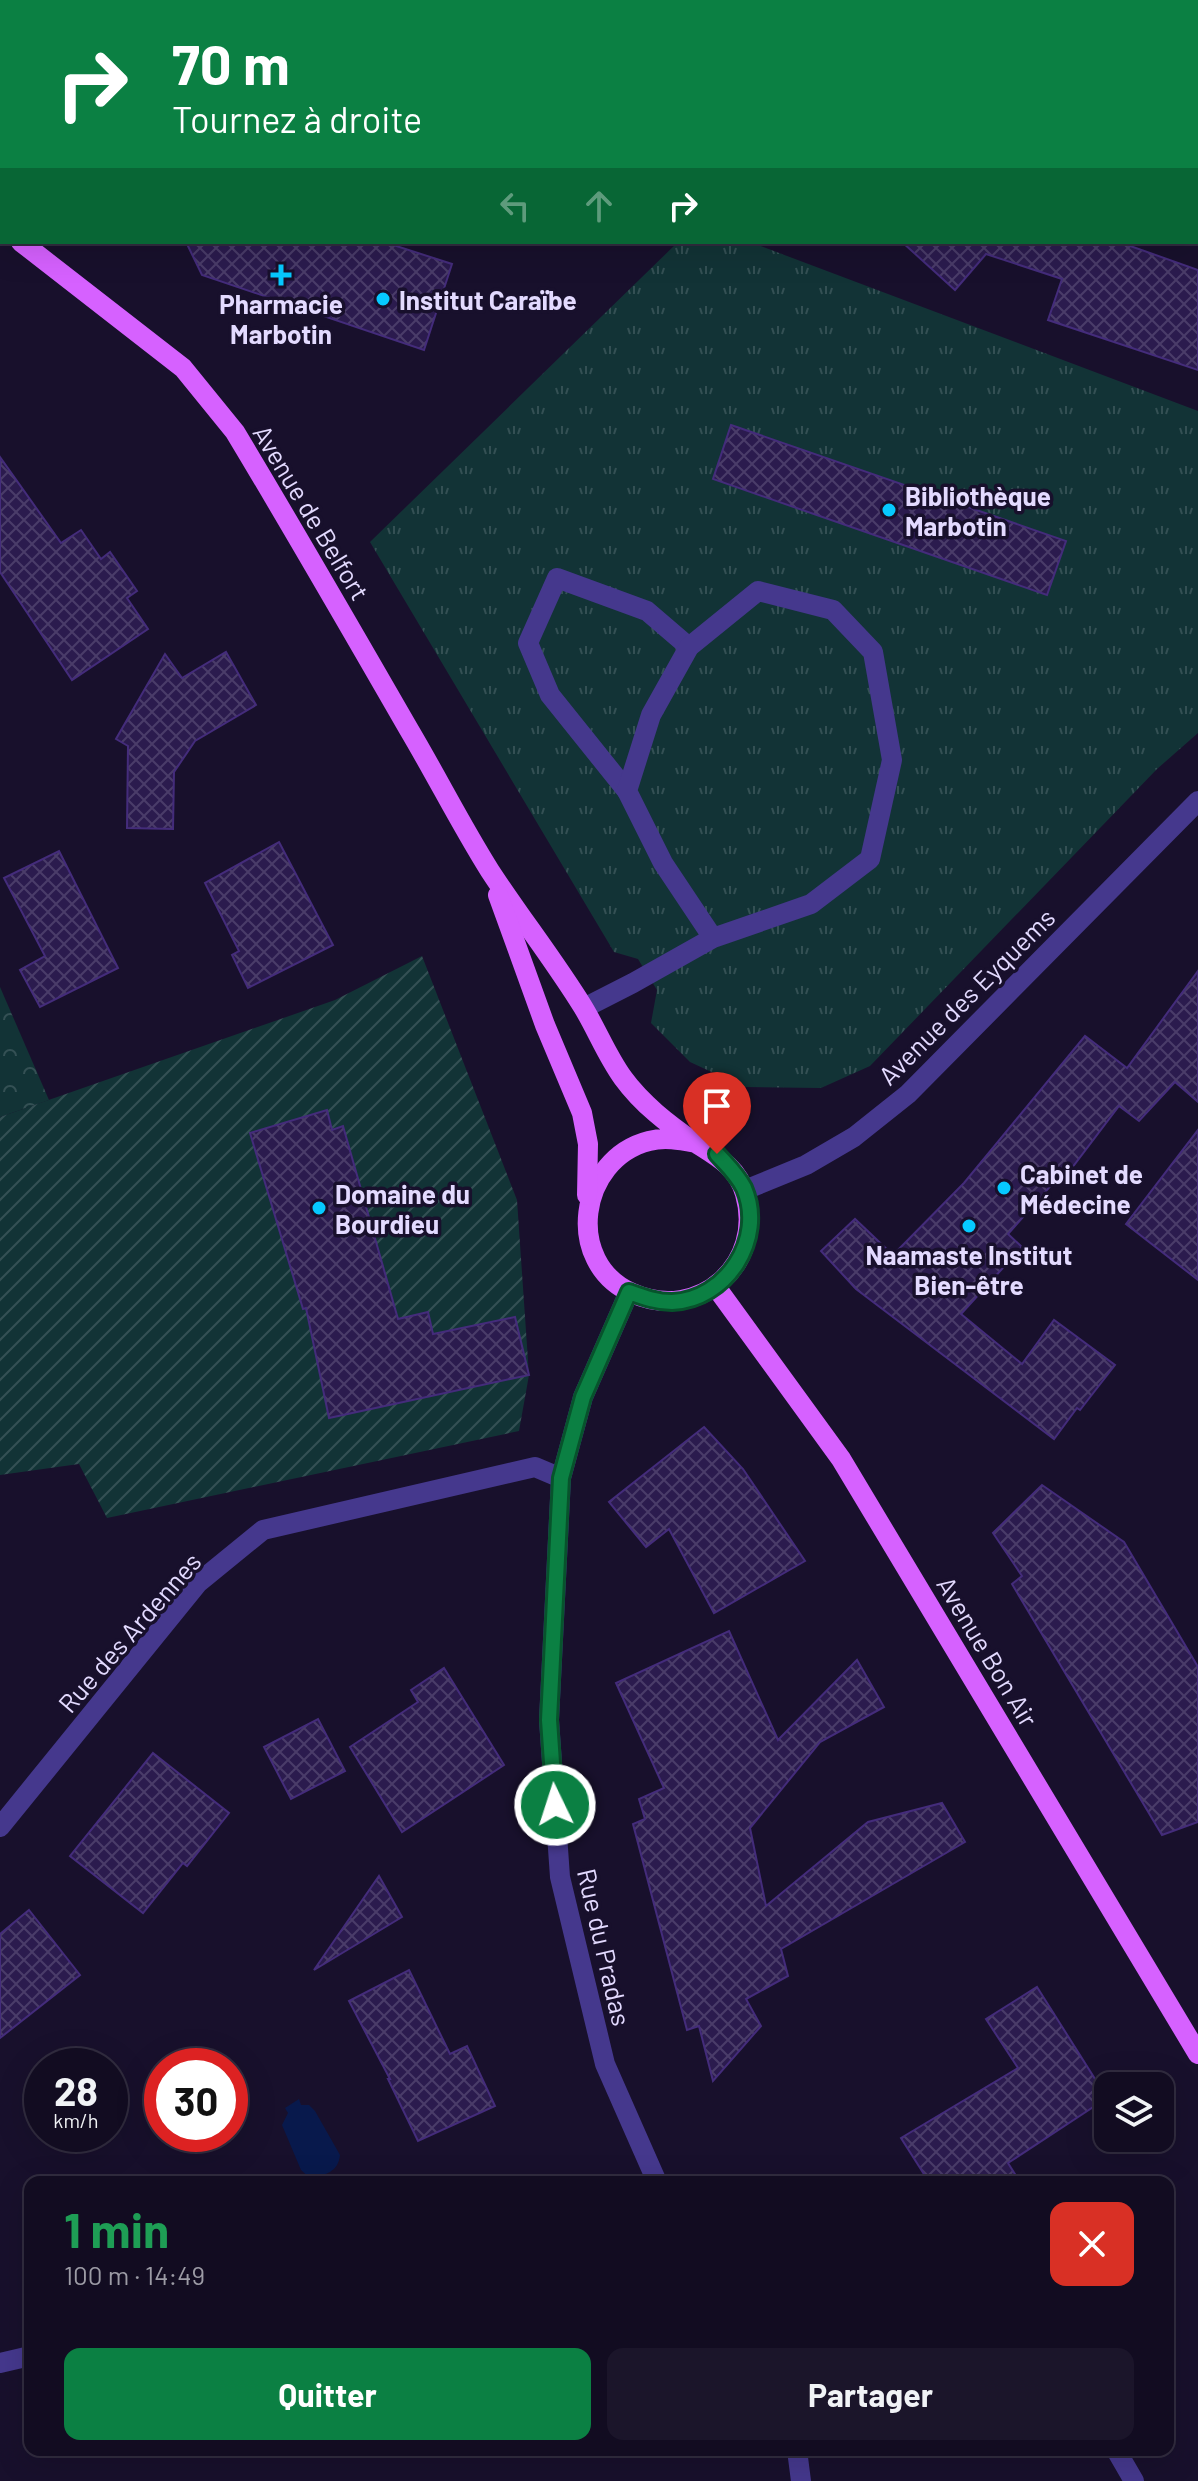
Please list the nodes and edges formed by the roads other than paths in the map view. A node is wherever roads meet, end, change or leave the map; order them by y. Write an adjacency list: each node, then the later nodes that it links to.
1 (24, 244): 5 (main road, Avenue de Belfort)
2 (689, 647): 3 (street); 3 (street); 6 (street)
3 (627, 791): 6 (street)
4 (1198, 801): 9 (street, Avenue des Eyquems)
5 (489, 869): 7 (main road, Avenue de Belfort); 10 (main road, Avenue de Belfort)
6 (713, 938): 7 (street)
7 (584, 1008): 8 (main road, Avenue de Belfort)
8 (696, 1143): 9 (main road); 10 (main road)
9 (745, 1190): 11 (main road)
10 (587, 1207): 12 (main road)
11 (716, 1287): 12 (main road); 15 (main road, Avenue Bon Air)
12 (629, 1292): 13 (street, Rue du Pradas)
13 (561, 1478): 14 (street, Rue des Ardennes); 16 (street, Rue du Pradas)
14 (0, 1827)
15 (1198, 2054)
16 (654, 2176)
17 (24, 2357): 18 (street)
18 (0, 2363)
19 (798, 2456): 21 (street)
20 (1119, 2456): 22 (street)
21 (801, 2481)
22 (1134, 2481)

